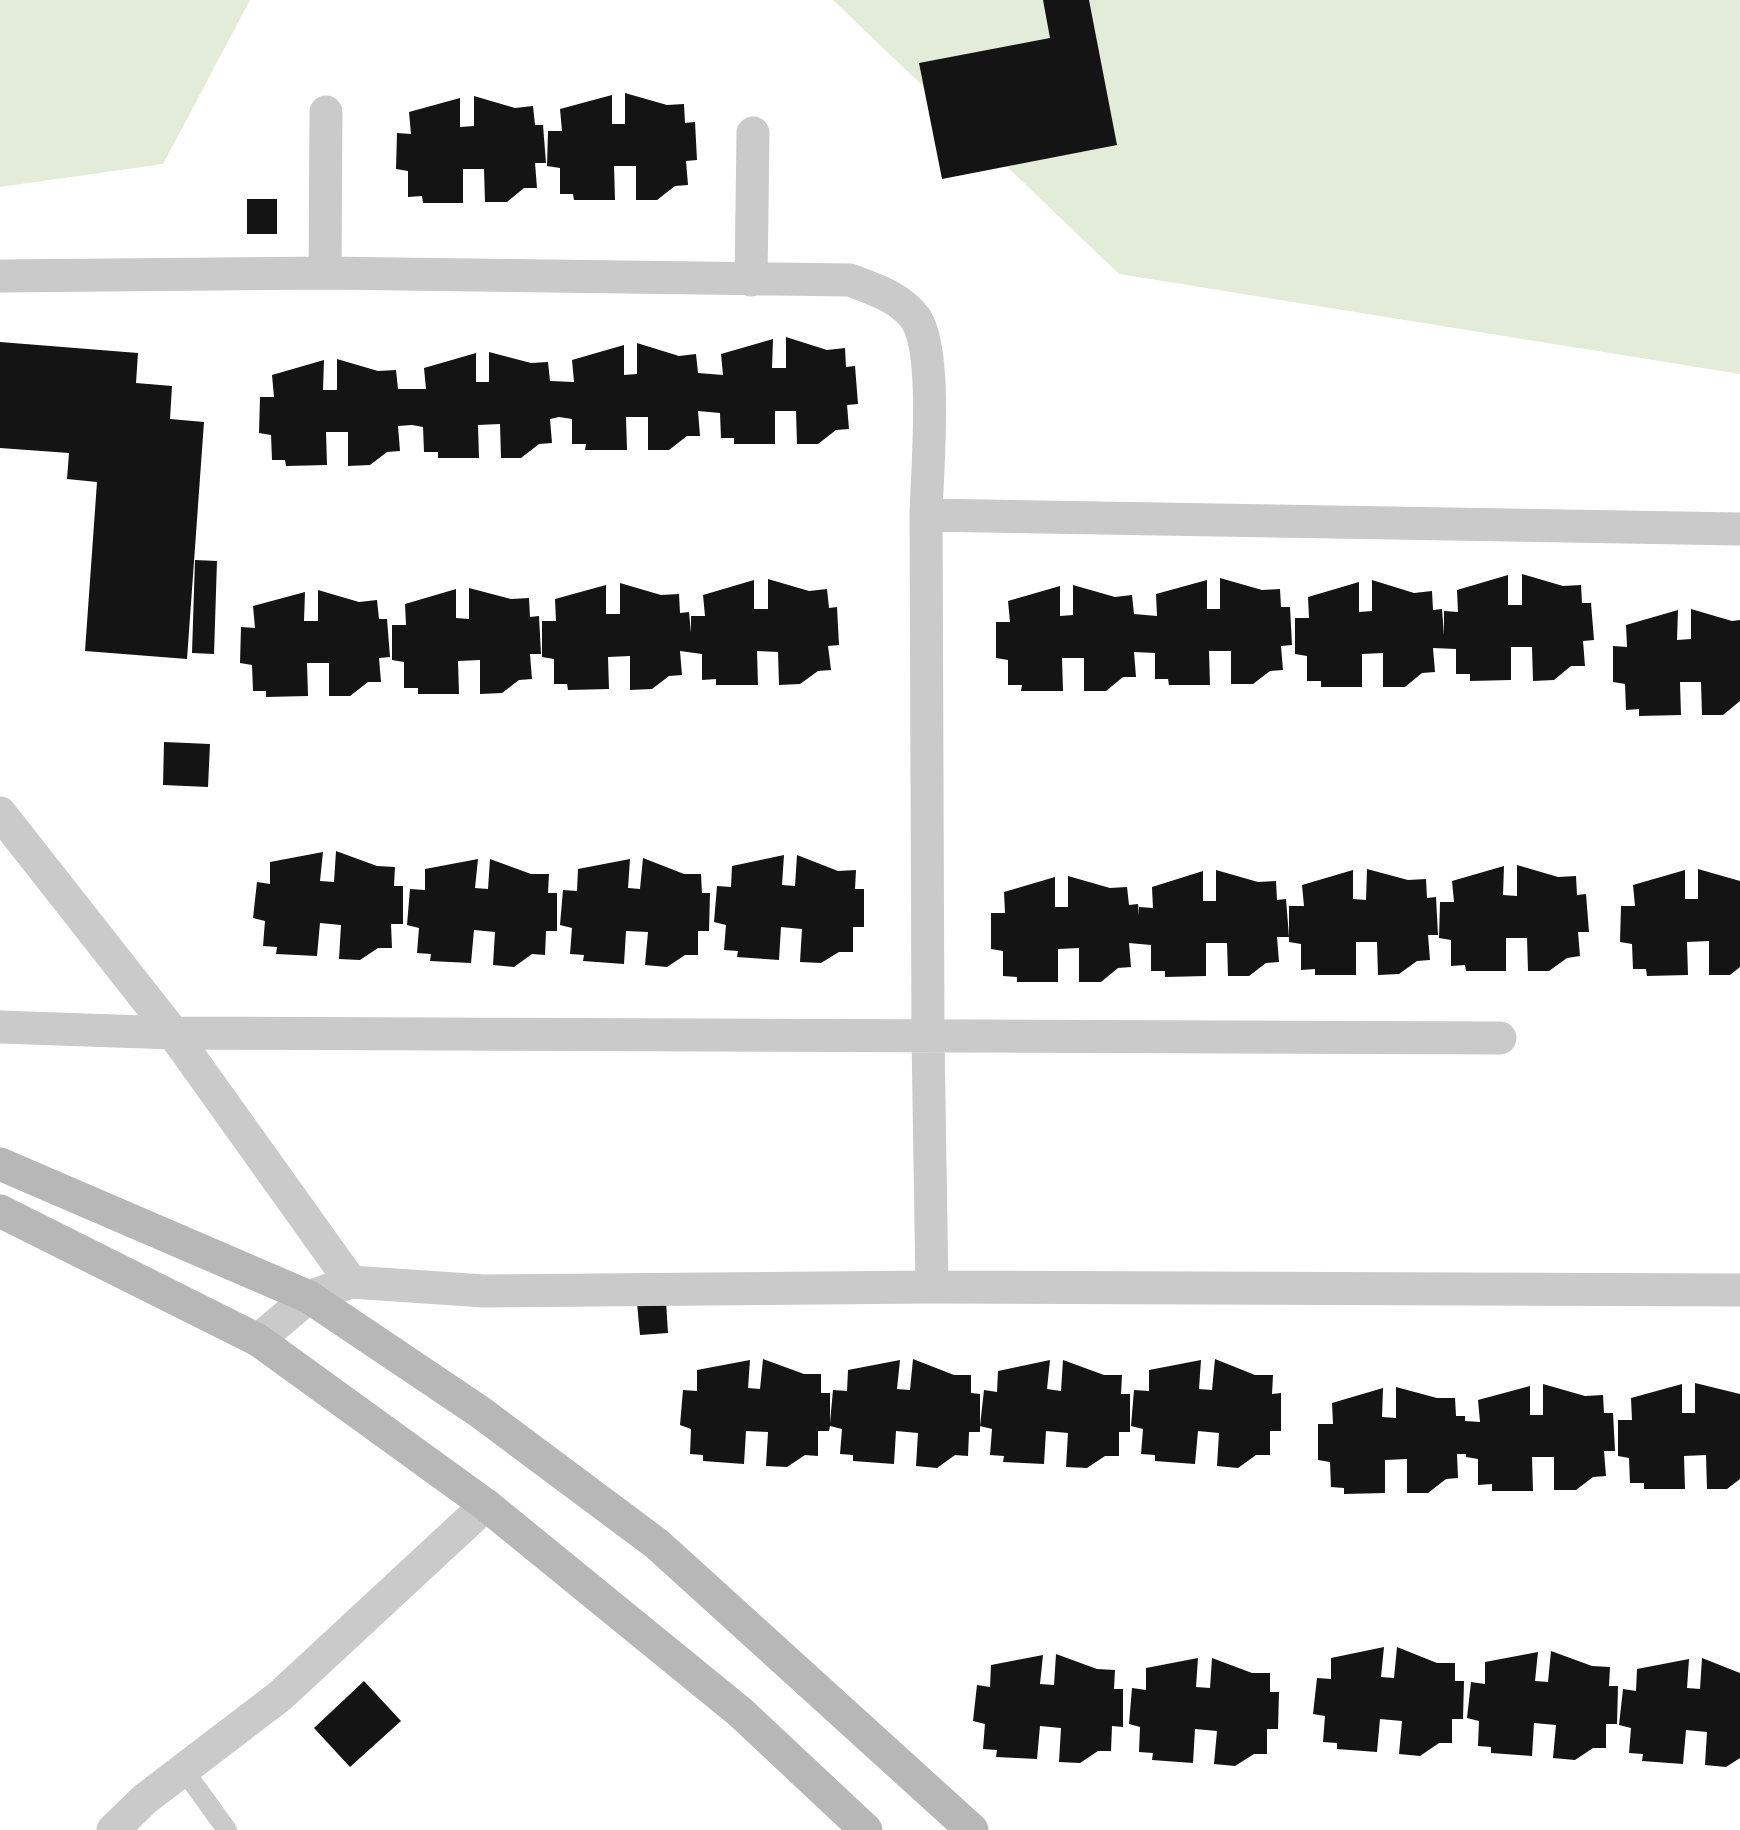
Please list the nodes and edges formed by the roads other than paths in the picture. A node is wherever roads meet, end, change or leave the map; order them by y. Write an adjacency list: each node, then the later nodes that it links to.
1 (326, 112): 3 (street)
2 (753, 133): 5 (street)
3 (326, 273): 4 (street); 5 (street)
4 (0, 276)
5 (750, 280): 6 (street)
6 (926, 515): 7 (street); 11 (street)
7 (1740, 528)
8 (0, 813): 10 (street)
9 (0, 1027): 10 (street)
10 (173, 1033): 11 (street); 15 (street)
11 (927, 1038): 12 (street); 16 (street)
12 (1500, 1038)
13 (0, 1164): 18 (street)
14 (0, 1211): 19 (street)
15 (351, 1282): 16 (street); 18 (street)
16 (932, 1287): 17 (street)
17 (1740, 1290)
18 (309, 1297): 19 (street); 25 (street)
19 (258, 1340): 20 (street)
20 (486, 1505): 21 (street); 24 (street)
21 (183, 1769): 22 (street); 23 (lane)
22 (113, 1830)
23 (227, 1830)
24 (866, 1830)
25 (972, 1830)

